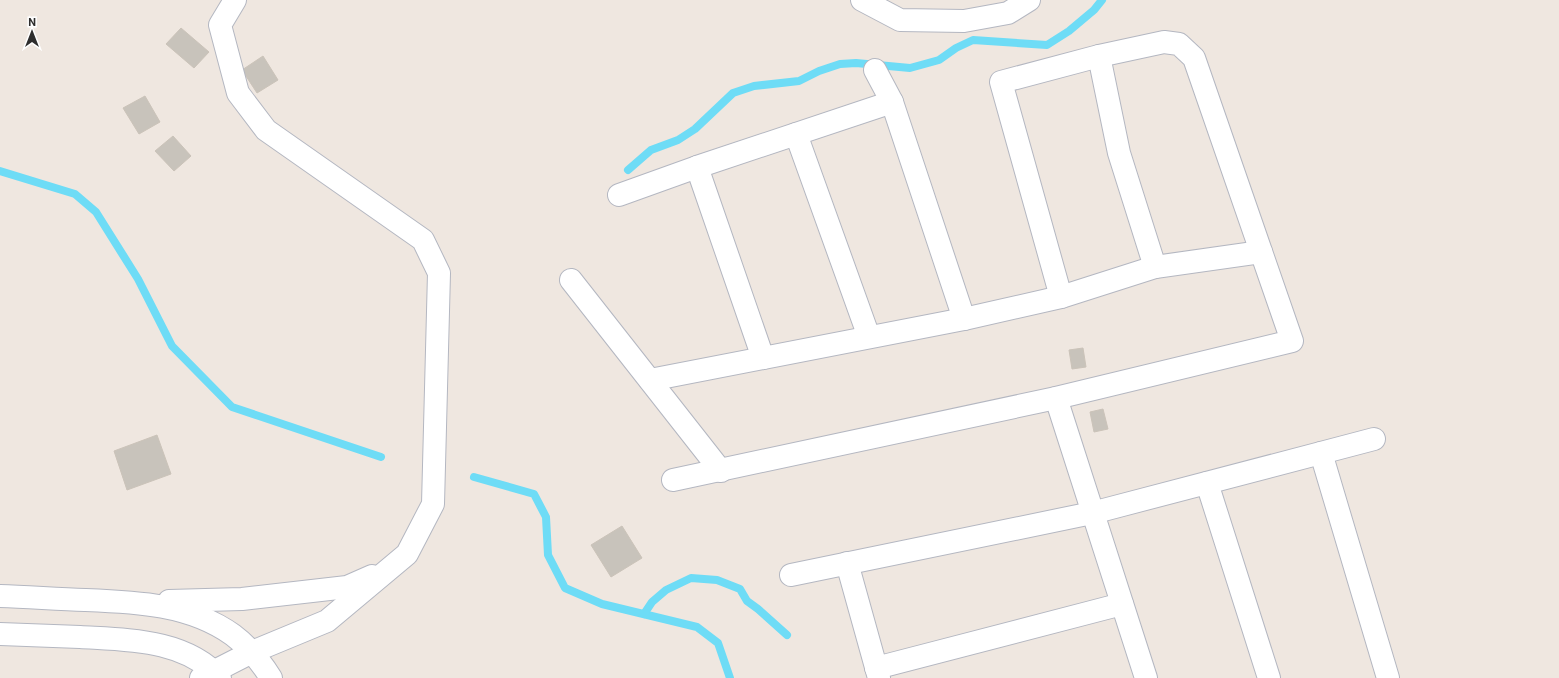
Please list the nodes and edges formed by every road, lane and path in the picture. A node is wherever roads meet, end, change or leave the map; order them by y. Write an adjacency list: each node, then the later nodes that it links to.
1 (235, 0): 26 (street)
2 (862, 0): 3 (street)
3 (1029, 0)
4 (1099, 56): 10 (street); 11 (street); 13 (street)
5 (875, 70): 6 (street)
6 (892, 102): 7 (street); 14 (street)
7 (796, 134): 8 (street); 15 (street)
8 (697, 167): 9 (street); 16 (street)
9 (619, 195)
10 (1261, 252): 11 (street); 18 (street)
11 (1155, 267): 13 (street)
12 (571, 280): 17 (street)
13 (1062, 297): 14 (street)
14 (964, 319): 15 (street)
15 (869, 338): 16 (street)
16 (763, 358): 17 (street)
17 (650, 380): 21 (street)
18 (1056, 398): 21 (street); 24 (street)
19 (1374, 439): 20 (street)
20 (1321, 453): 23 (street); 38 (street)
21 (721, 471): 22 (street)
22 (673, 480)
23 (1207, 483): 24 (street); 37 (street)
24 (1092, 512): 25 (street); 30 (street)
25 (847, 563): 27 (street); 33 (street)
26 (393, 566): 29 (street); 32 (street)
27 (791, 575)
28 (0, 596): 29 (street)
29 (132, 602): 32 (street)
30 (1122, 604): 33 (street); 36 (street)
31 (0, 634): 34 (street)
32 (252, 652): 34 (street); 35 (street)
33 (878, 673)
34 (212, 676)
35 (271, 678)
36 (1146, 678)
37 (1269, 678)
38 (1388, 678)

